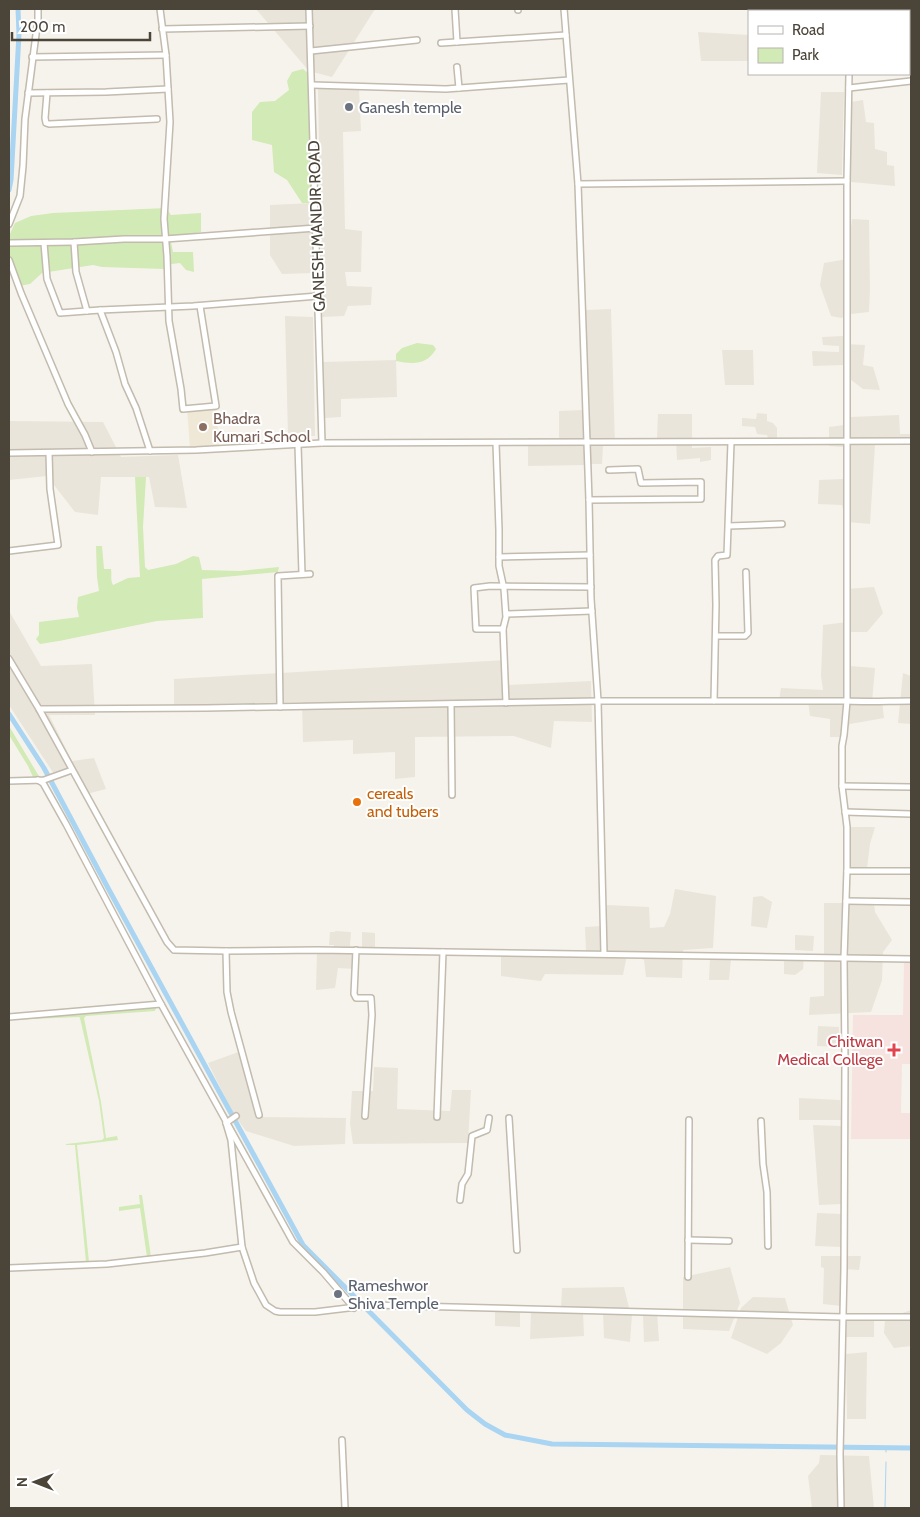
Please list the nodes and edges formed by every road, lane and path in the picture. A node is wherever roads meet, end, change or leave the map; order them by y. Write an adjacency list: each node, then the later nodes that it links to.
1 (38, 9): 14 (street)
2 (160, 9): 7 (street)
3 (310, 9): 6 (street, GANESH MANDIR ROAD)
4 (455, 9): 10 (street)
5 (564, 9): 8 (street)
6 (310, 26): 7 (street); 12 (street, GANESH MANDIR ROAD)
7 (162, 29): 13 (street)
8 (566, 36): 10 (street); 17 (street)
9 (417, 40): 12 (street)
10 (458, 42): 11 (street)
11 (441, 44)
12 (311, 52): 19 (street, GANESH MANDIR ROAD)
13 (166, 55): 14 (street); 22 (street)
14 (32, 57): 23 (street)
15 (457, 67): 20 (street)
16 (849, 75): 21 (street)
17 (570, 80): 20 (street); 27 (street)
18 (911, 81): 21 (street)
19 (312, 85): 20 (street); 29 (street, GANESH MANDIR ROAD)
20 (459, 88)
21 (849, 88): 26 (street)
22 (168, 90): 24 (street); 30 (street)
23 (28, 93): 24 (street); 28 (street)
24 (47, 93): 25 (street)
25 (157, 120)
26 (847, 181): 27 (street); 43 (street)
27 (578, 184): 40 (street)
28 (9, 224)
29 (316, 228): 30 (street); 35 (street, GANESH MANDIR ROAD)
30 (165, 239): 31 (street); 37 (street)
31 (74, 242): 33 (street); 39 (street)
32 (9, 243): 33 (street)
33 (44, 243): 39 (street)
34 (9, 260): 48 (street)
35 (318, 296): 36 (street); 44 (street, GANESH MANDIR ROAD)
36 (200, 306): 37 (street); 37 (street)
37 (169, 308): 38 (street)
38 (100, 310): 39 (street); 47 (street)
39 (87, 311)
40 (587, 441): 42 (street); 45 (street); 52 (street)
41 (911, 441): 43 (street)
42 (731, 442): 43 (street); 54 (street)
43 (847, 442): 70 (street)
44 (322, 443): 45 (street); 46 (street)
45 (496, 443): 57 (street)
46 (298, 444): 47 (street); 59 (street)
47 (150, 451): 48 (street)
48 (92, 452): 49 (street)
49 (49, 453): 50 (street); 55 (street)
50 (9, 454)
51 (609, 470): 52 (street)
52 (589, 500): 56 (street)
53 (782, 524): 54 (street)
54 (728, 526): 66 (street)
55 (9, 551)
56 (590, 555): 57 (street); 62 (street)
57 (499, 557): 61 (street)
58 (746, 572): 66 (street)
59 (302, 574): 60 (street); 74 (street)
60 (310, 574)
61 (503, 587): 62 (street); 64 (street); 65 (street)
62 (591, 588): 63 (street)
63 (592, 611): 64 (street); 68 (street)
64 (506, 614): 65 (street)
65 (503, 630): 72 (street)
66 (716, 636): 69 (street)
67 (9, 659): 75 (street)
68 (598, 701): 69 (street); 72 (street); 91 (street)
69 (714, 701): 70 (street)
70 (847, 701): 71 (street); 79 (street)
71 (911, 701)
72 (506, 702): 73 (street)
73 (451, 704): 74 (street); 81 (street)
74 (280, 707): 75 (street)
75 (39, 709): 76 (street)
76 (72, 770): 77 (street); 89 (street)
77 (38, 780): 78 (street); 94 (street)
78 (9, 781)
79 (842, 786): 80 (street); 82 (street)
80 (911, 787)
81 (452, 795)
82 (845, 812): 83 (street); 84 (street)
83 (911, 814)
84 (847, 871): 85 (street); 86 (street)
85 (911, 871)
86 (846, 901): 87 (street); 92 (street)
87 (911, 902)
88 (356, 950): 89 (street); 90 (street); 98 (street)
89 (226, 951): 96 (street)
90 (443, 952): 91 (street); 99 (street)
91 (604, 954): 92 (street)
92 (844, 958): 93 (street); 114 (street)
93 (911, 960)
94 (161, 1004): 95 (street); 104 (street)
95 (9, 1017)
96 (259, 1114)
97 (236, 1116): 104 (street)
98 (365, 1116)
99 (438, 1117)
100 (489, 1118): 105 (street)
101 (509, 1118): 110 (street)
102 (689, 1120): 106 (street)
103 (761, 1121): 108 (street)
104 (228, 1122): 109 (street); 113 (street)
105 (460, 1200)
106 (688, 1240): 107 (street); 112 (street)
107 (729, 1241)
108 (768, 1246)
109 (242, 1247): 111 (street); 113 (street)
110 (517, 1250)
111 (9, 1268)
112 (688, 1277)
113 (354, 1308): 114 (street)
114 (843, 1317): 115 (street); 118 (street)
115 (911, 1317)
116 (342, 1440): 117 (street)
117 (345, 1508)
118 (841, 1508)

